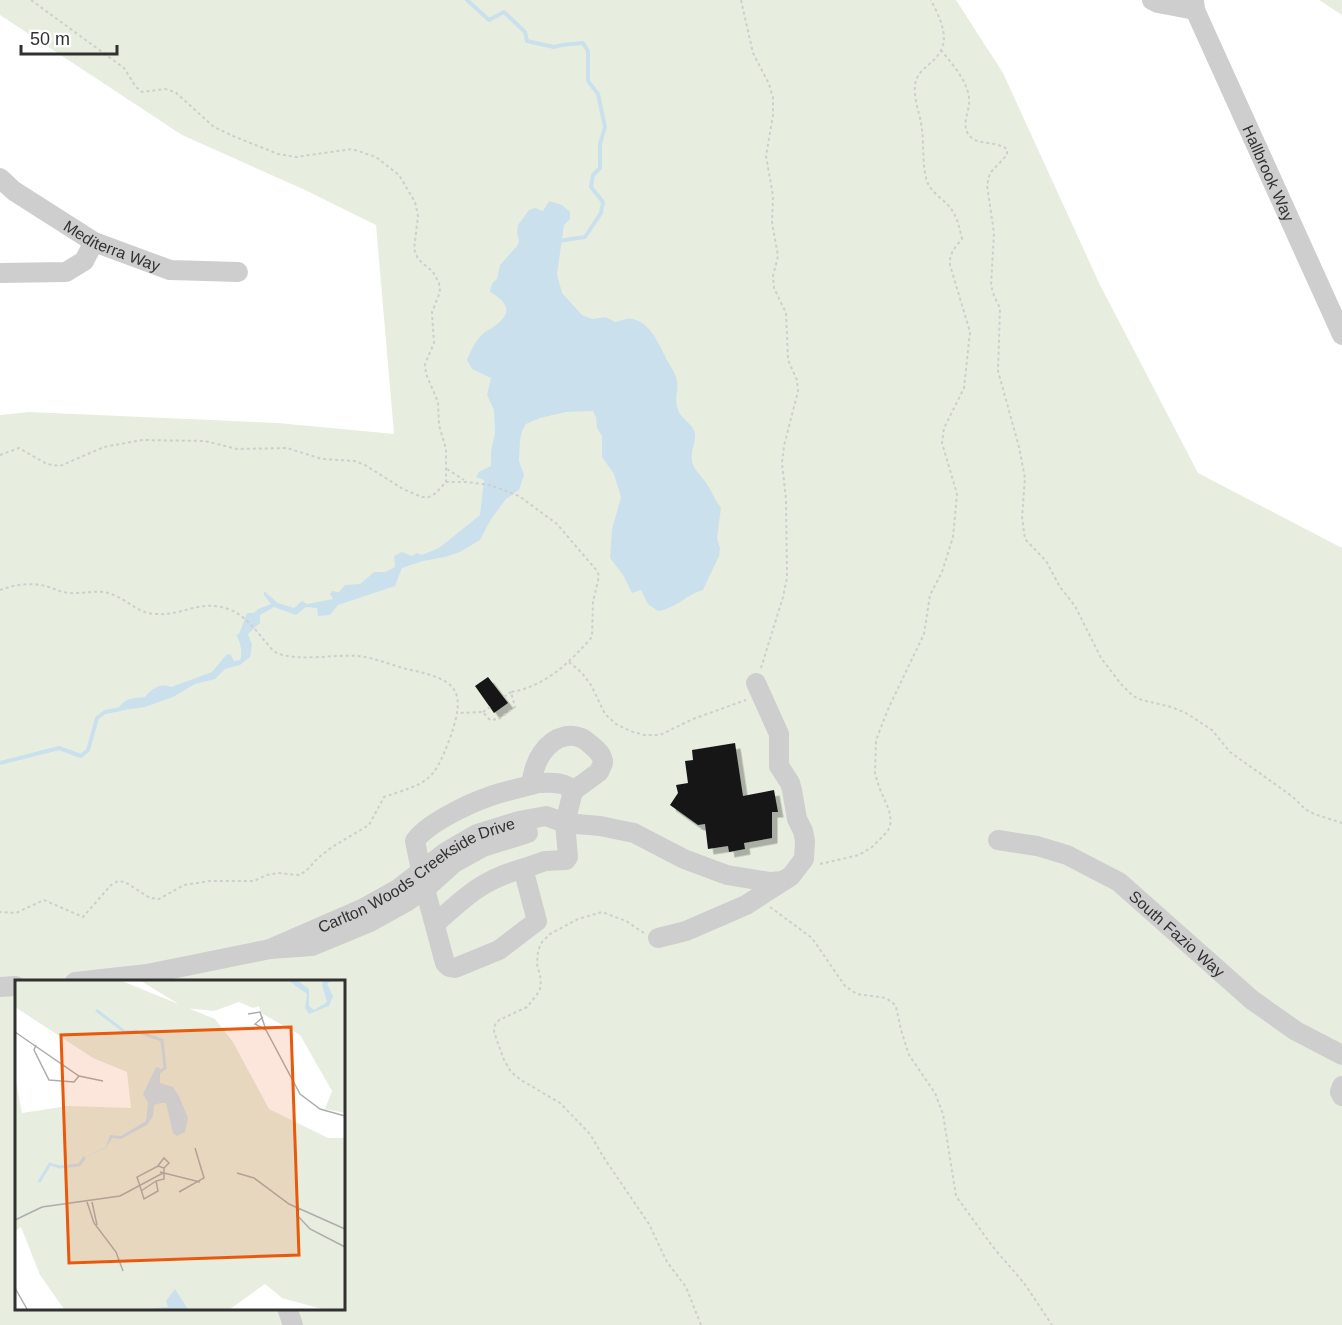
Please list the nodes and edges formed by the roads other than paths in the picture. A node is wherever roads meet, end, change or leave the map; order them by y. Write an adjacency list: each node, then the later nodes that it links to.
1 (1152, 0): 2 (street)
2 (1194, 5): 7 (street, Hallbrook Way)
3 (0, 178): 4 (street, Mediterra Way)
4 (94, 242): 5 (street, Mediterra Way); 6 (street)
5 (238, 272)
6 (0, 273)
7 (1342, 335)
8 (756, 683): 15 (street)
9 (531, 785): 10 (street); 10 (street); 14 (street)
10 (573, 791): 11 (street)
11 (566, 823): 13 (street); 14 (street, Carlton Woods Creekside Drive); 15 (street, Carlton Woods Creekside Drive)
12 (998, 840): 22 (street, South Fazio Way)
13 (525, 868): 16 (street); 16 (street)
14 (423, 880): 16 (street); 18 (street, Carlton Woods Creekside Drive)
15 (783, 881): 17 (street)
16 (435, 924)
17 (658, 938)
18 (148, 978): 19 (street, Carlton Woods Creekside Drive)
19 (120, 980)
20 (15, 986): 21 (street)
21 (0, 987)
22 (1342, 1055)
23 (1342, 1086): 24 (street)
24 (1342, 1096)
25 (288, 1310): 26 (street)
26 (293, 1325)

